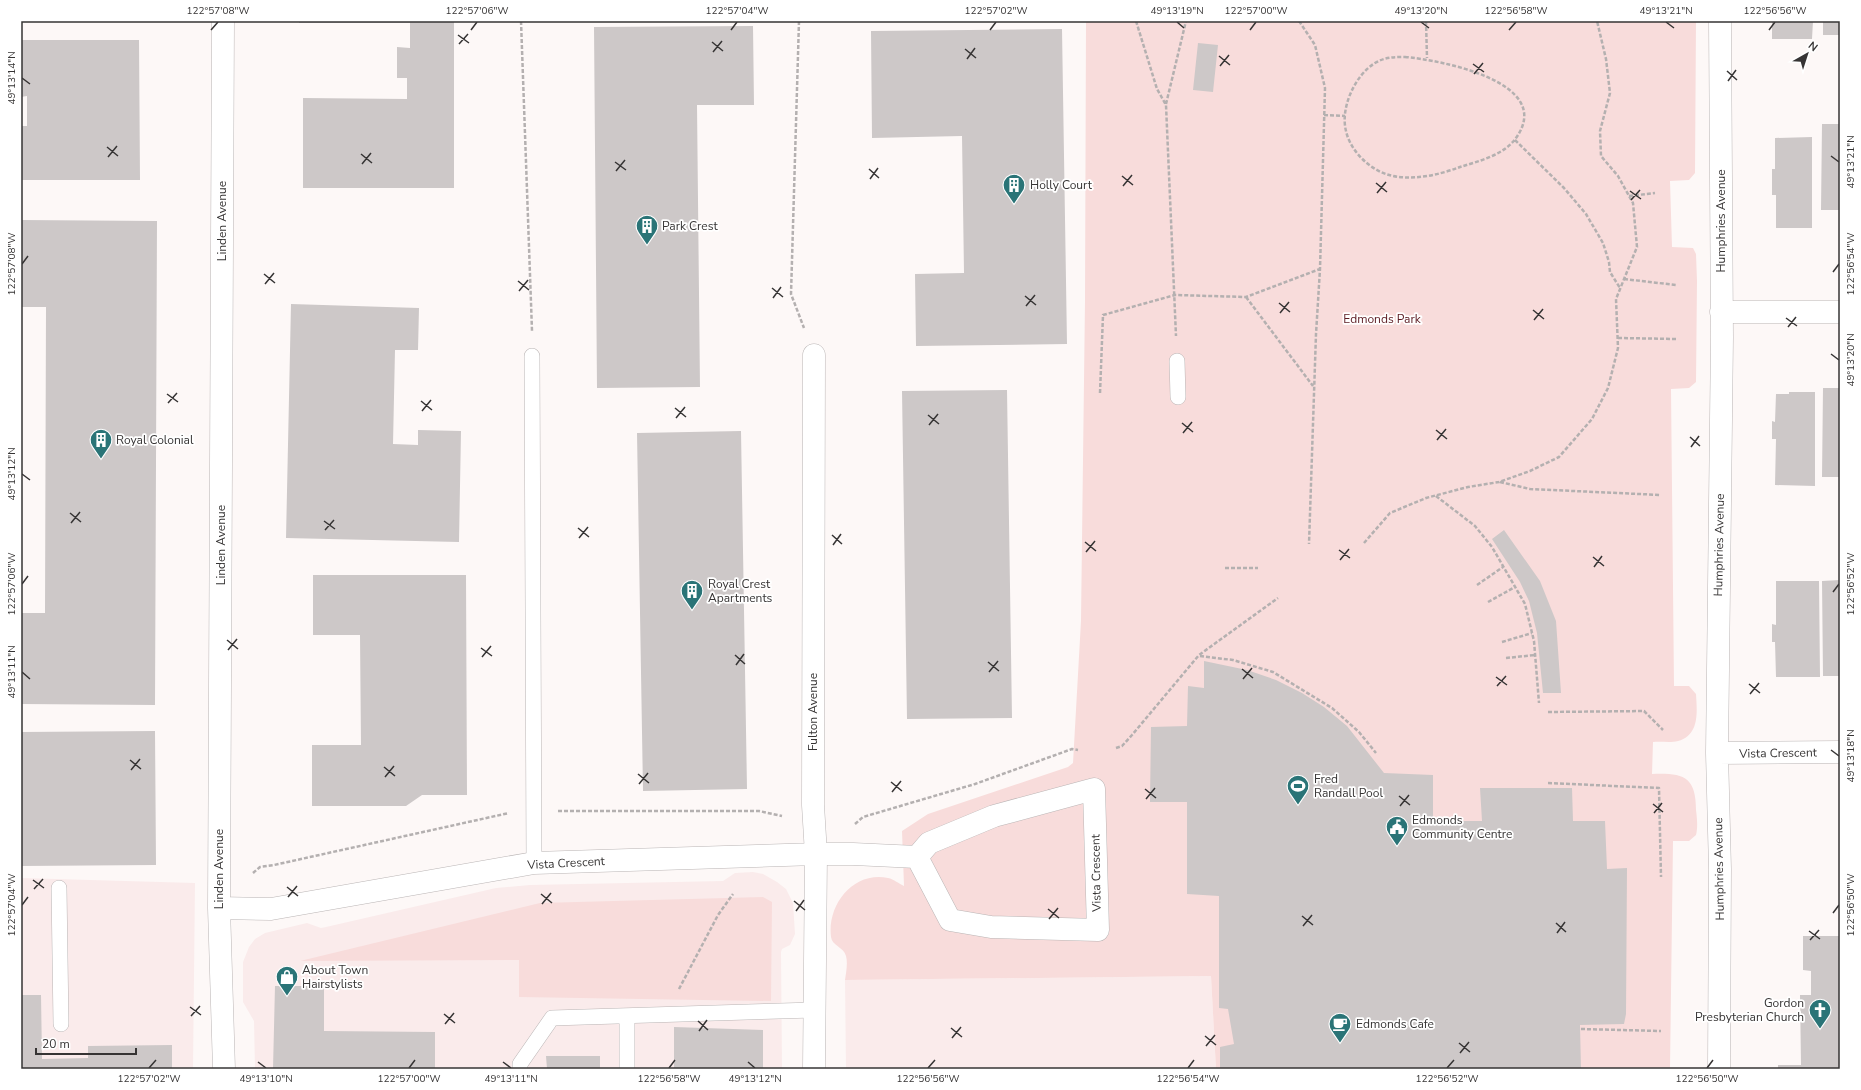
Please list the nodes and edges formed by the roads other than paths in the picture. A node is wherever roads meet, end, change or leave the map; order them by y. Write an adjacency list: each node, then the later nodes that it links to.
1 (223, 21): 15 (street, Linden Avenue)
2 (1720, 21): 3 (street, Humphries Avenue)
3 (1722, 312): 4 (street); 10 (street, Humphries Avenue)
4 (1840, 312)
5 (814, 355): 11 (street, Fulton Avenue)
6 (532, 356): 13 (lane)
7 (1177, 360): 8 (lane)
8 (1178, 397)
9 (1840, 752): 10 (street, Vista Crescent)
10 (1717, 753): 23 (street, Humphries Avenue)
11 (816, 854): 12 (street, Vista Crescent); 13 (street, Vista Crescent); 16 (street, Fulton Avenue)
12 (917, 857): 12 (street, Vista Crescent)
13 (534, 862): 15 (street, Vista Crescent)
14 (59, 888): 18 (lane)
15 (219, 908): 19 (street, Linden Avenue)
16 (814, 1010): 17 (lane); 22 (street, Fulton Avenue)
17 (627, 1016): 20 (lane); 21 (lane)
18 (61, 1024)
19 (224, 1069)
20 (520, 1069)
21 (628, 1069)
22 (814, 1069)
23 (1719, 1069)

